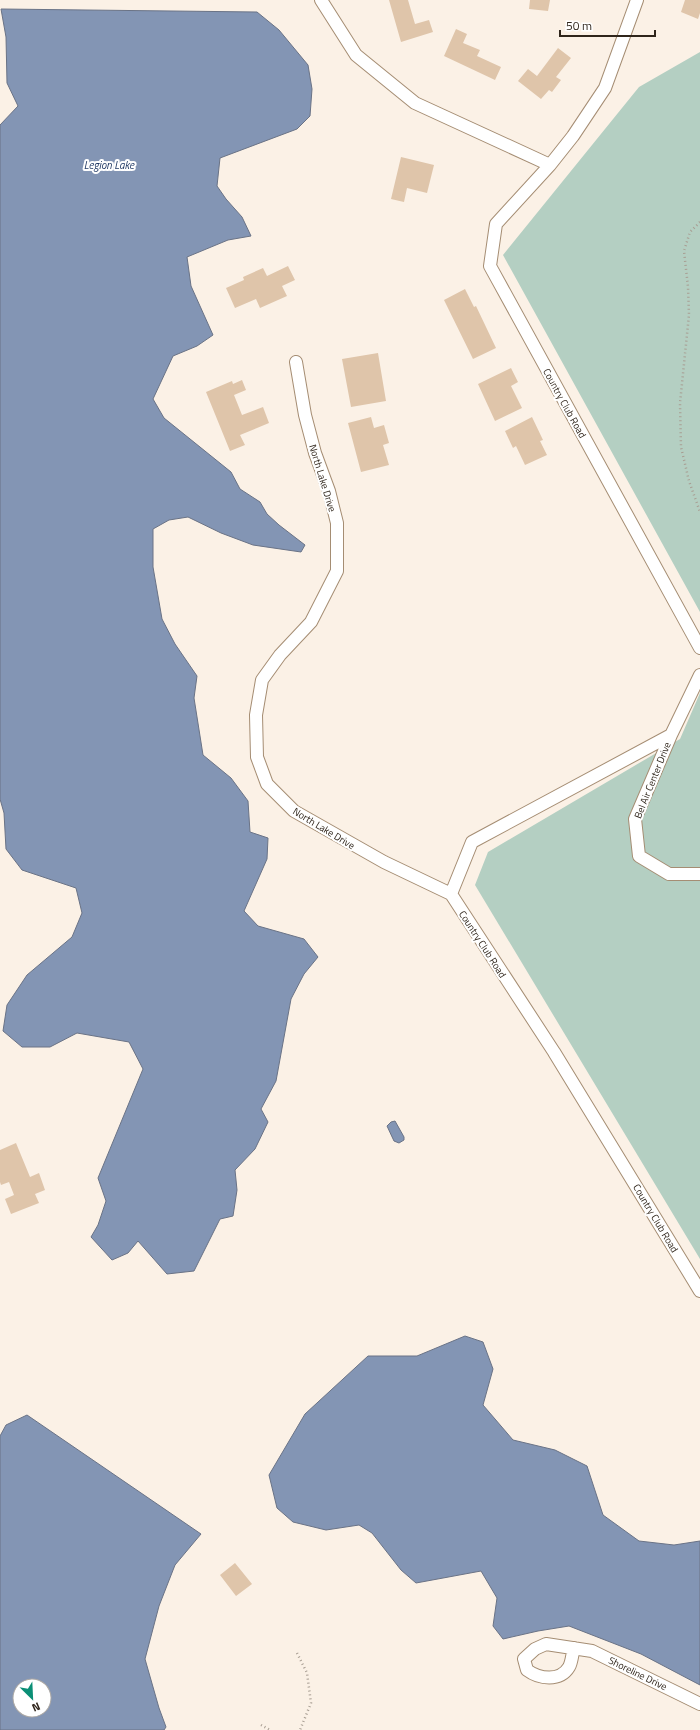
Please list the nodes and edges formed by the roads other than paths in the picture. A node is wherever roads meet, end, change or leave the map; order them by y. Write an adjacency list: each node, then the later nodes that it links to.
1 (321, 0): 3 (street)
2 (637, 0): 3 (street, Country Club Road)
3 (550, 165): 5 (street, Country Club Road)
4 (296, 362): 9 (street, North Lake Drive)
5 (700, 648)
6 (700, 675): 7 (street)
7 (671, 734): 8 (street, Bel Air Center Drive); 9 (street)
8 (700, 874)
9 (451, 894): 10 (street, Country Club Road)
10 (700, 1291)
11 (574, 1648): 12 (street, Shoreline Drive)
12 (700, 1704)

